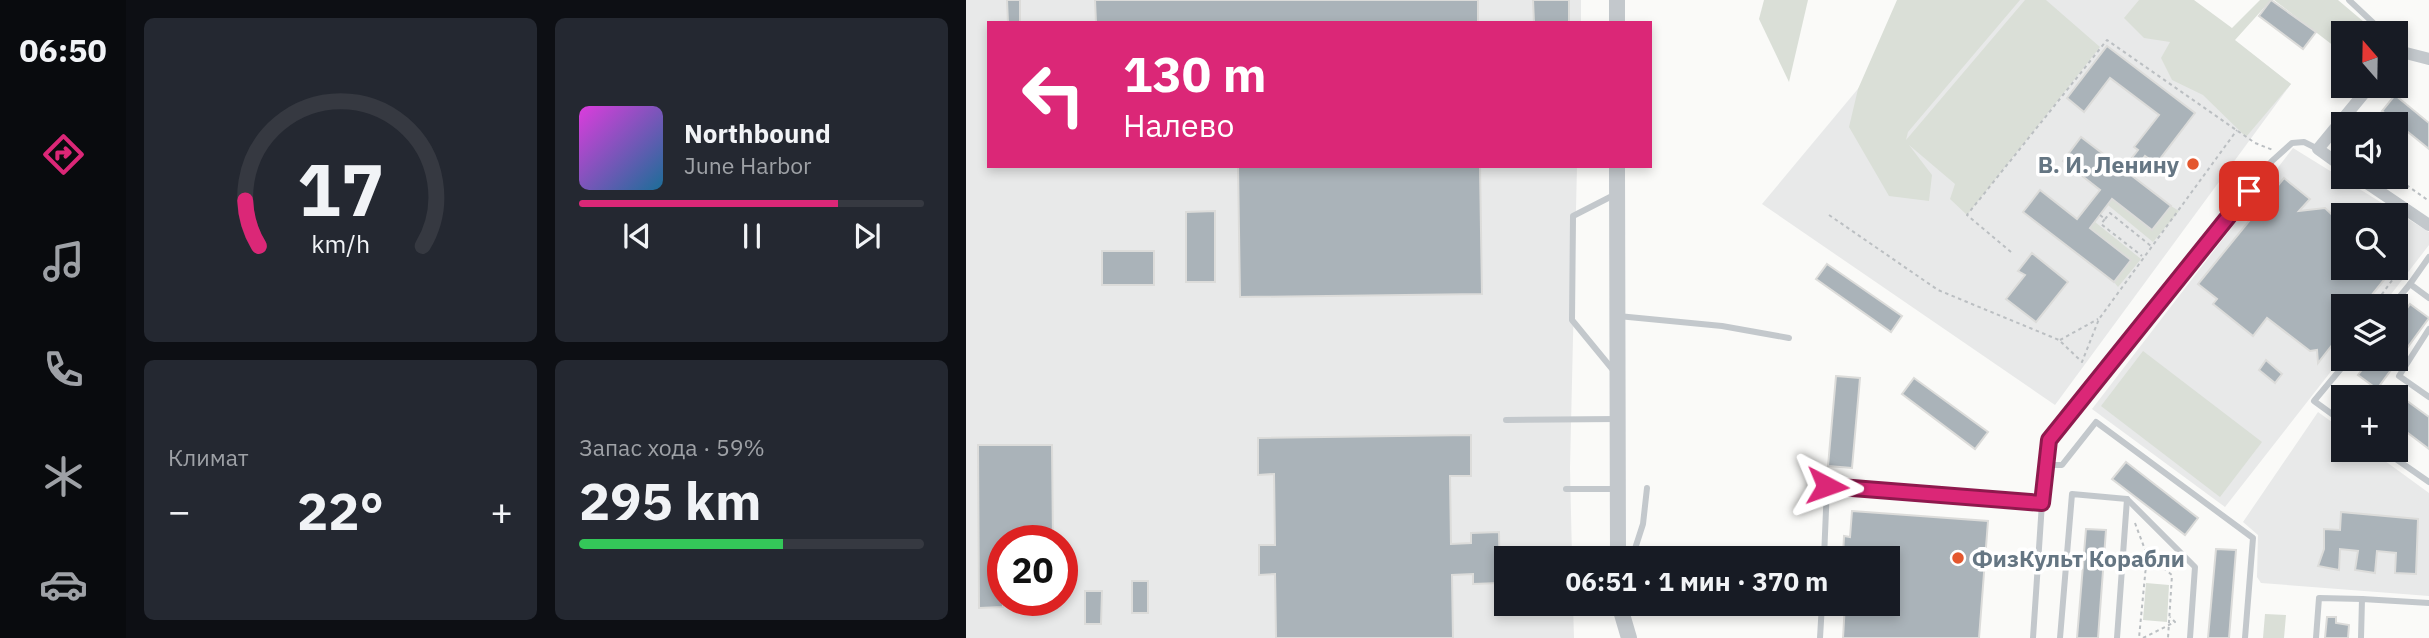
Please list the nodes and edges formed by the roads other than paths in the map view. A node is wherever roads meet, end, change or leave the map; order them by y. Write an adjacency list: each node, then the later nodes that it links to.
1 (1617, 0): 3 (street)
2 (2349, 0): 4 (lane)
3 (1617, 21)
4 (2371, 21)
5 (2408, 54): 6 (street)
6 (2429, 59)
7 (2360, 98): 8 (street)
8 (2318, 149): 9 (street); 28 (lane)
9 (2331, 158)
10 (1617, 168): 12 (street)
11 (2376, 189): 13 (street)
12 (1617, 194): 18 (street); 22 (lane)
13 (2429, 225)
14 (2429, 257): 15 (lane)
15 (2410, 284): 16 (lane); 17 (lane)
16 (2402, 294)
17 (2429, 298)
18 (1618, 316): 20 (lane); 22 (street)
19 (2429, 329): 23 (lane)
20 (1789, 338)
21 (2339, 371): 24 (lane)
22 (1619, 377): 25 (street)
23 (2429, 397)
24 (2331, 413)
25 (1619, 419): 26 (lane); 32 (street)
26 (1506, 420)
27 (2400, 462): 29 (lane)
28 (2046, 465): 34 (lane); 48 (lane)
29 (2429, 482)
30 (1647, 488): 36 (lane)
31 (1566, 489): 32 (lane)
32 (1619, 489): 35 (street)
33 (2127, 499): 45 (lane); 46 (lane); 47 (lane)
34 (2042, 503): 37 (lane); 44 (lane)
35 (1618, 546)
36 (1636, 546)
37 (1824, 546)
38 (2362, 599): 39 (lane); 49 (lane); 50 (lane)
39 (2429, 603)
40 (1623, 616): 42 (street)
41 (1821, 616): 43 (lane)
42 (1629, 638)
43 (1820, 638)
44 (2033, 638)
45 (2060, 638)
46 (2118, 638)
47 (2190, 638)
48 (2245, 638)
49 (2316, 638)
50 (2361, 638)

